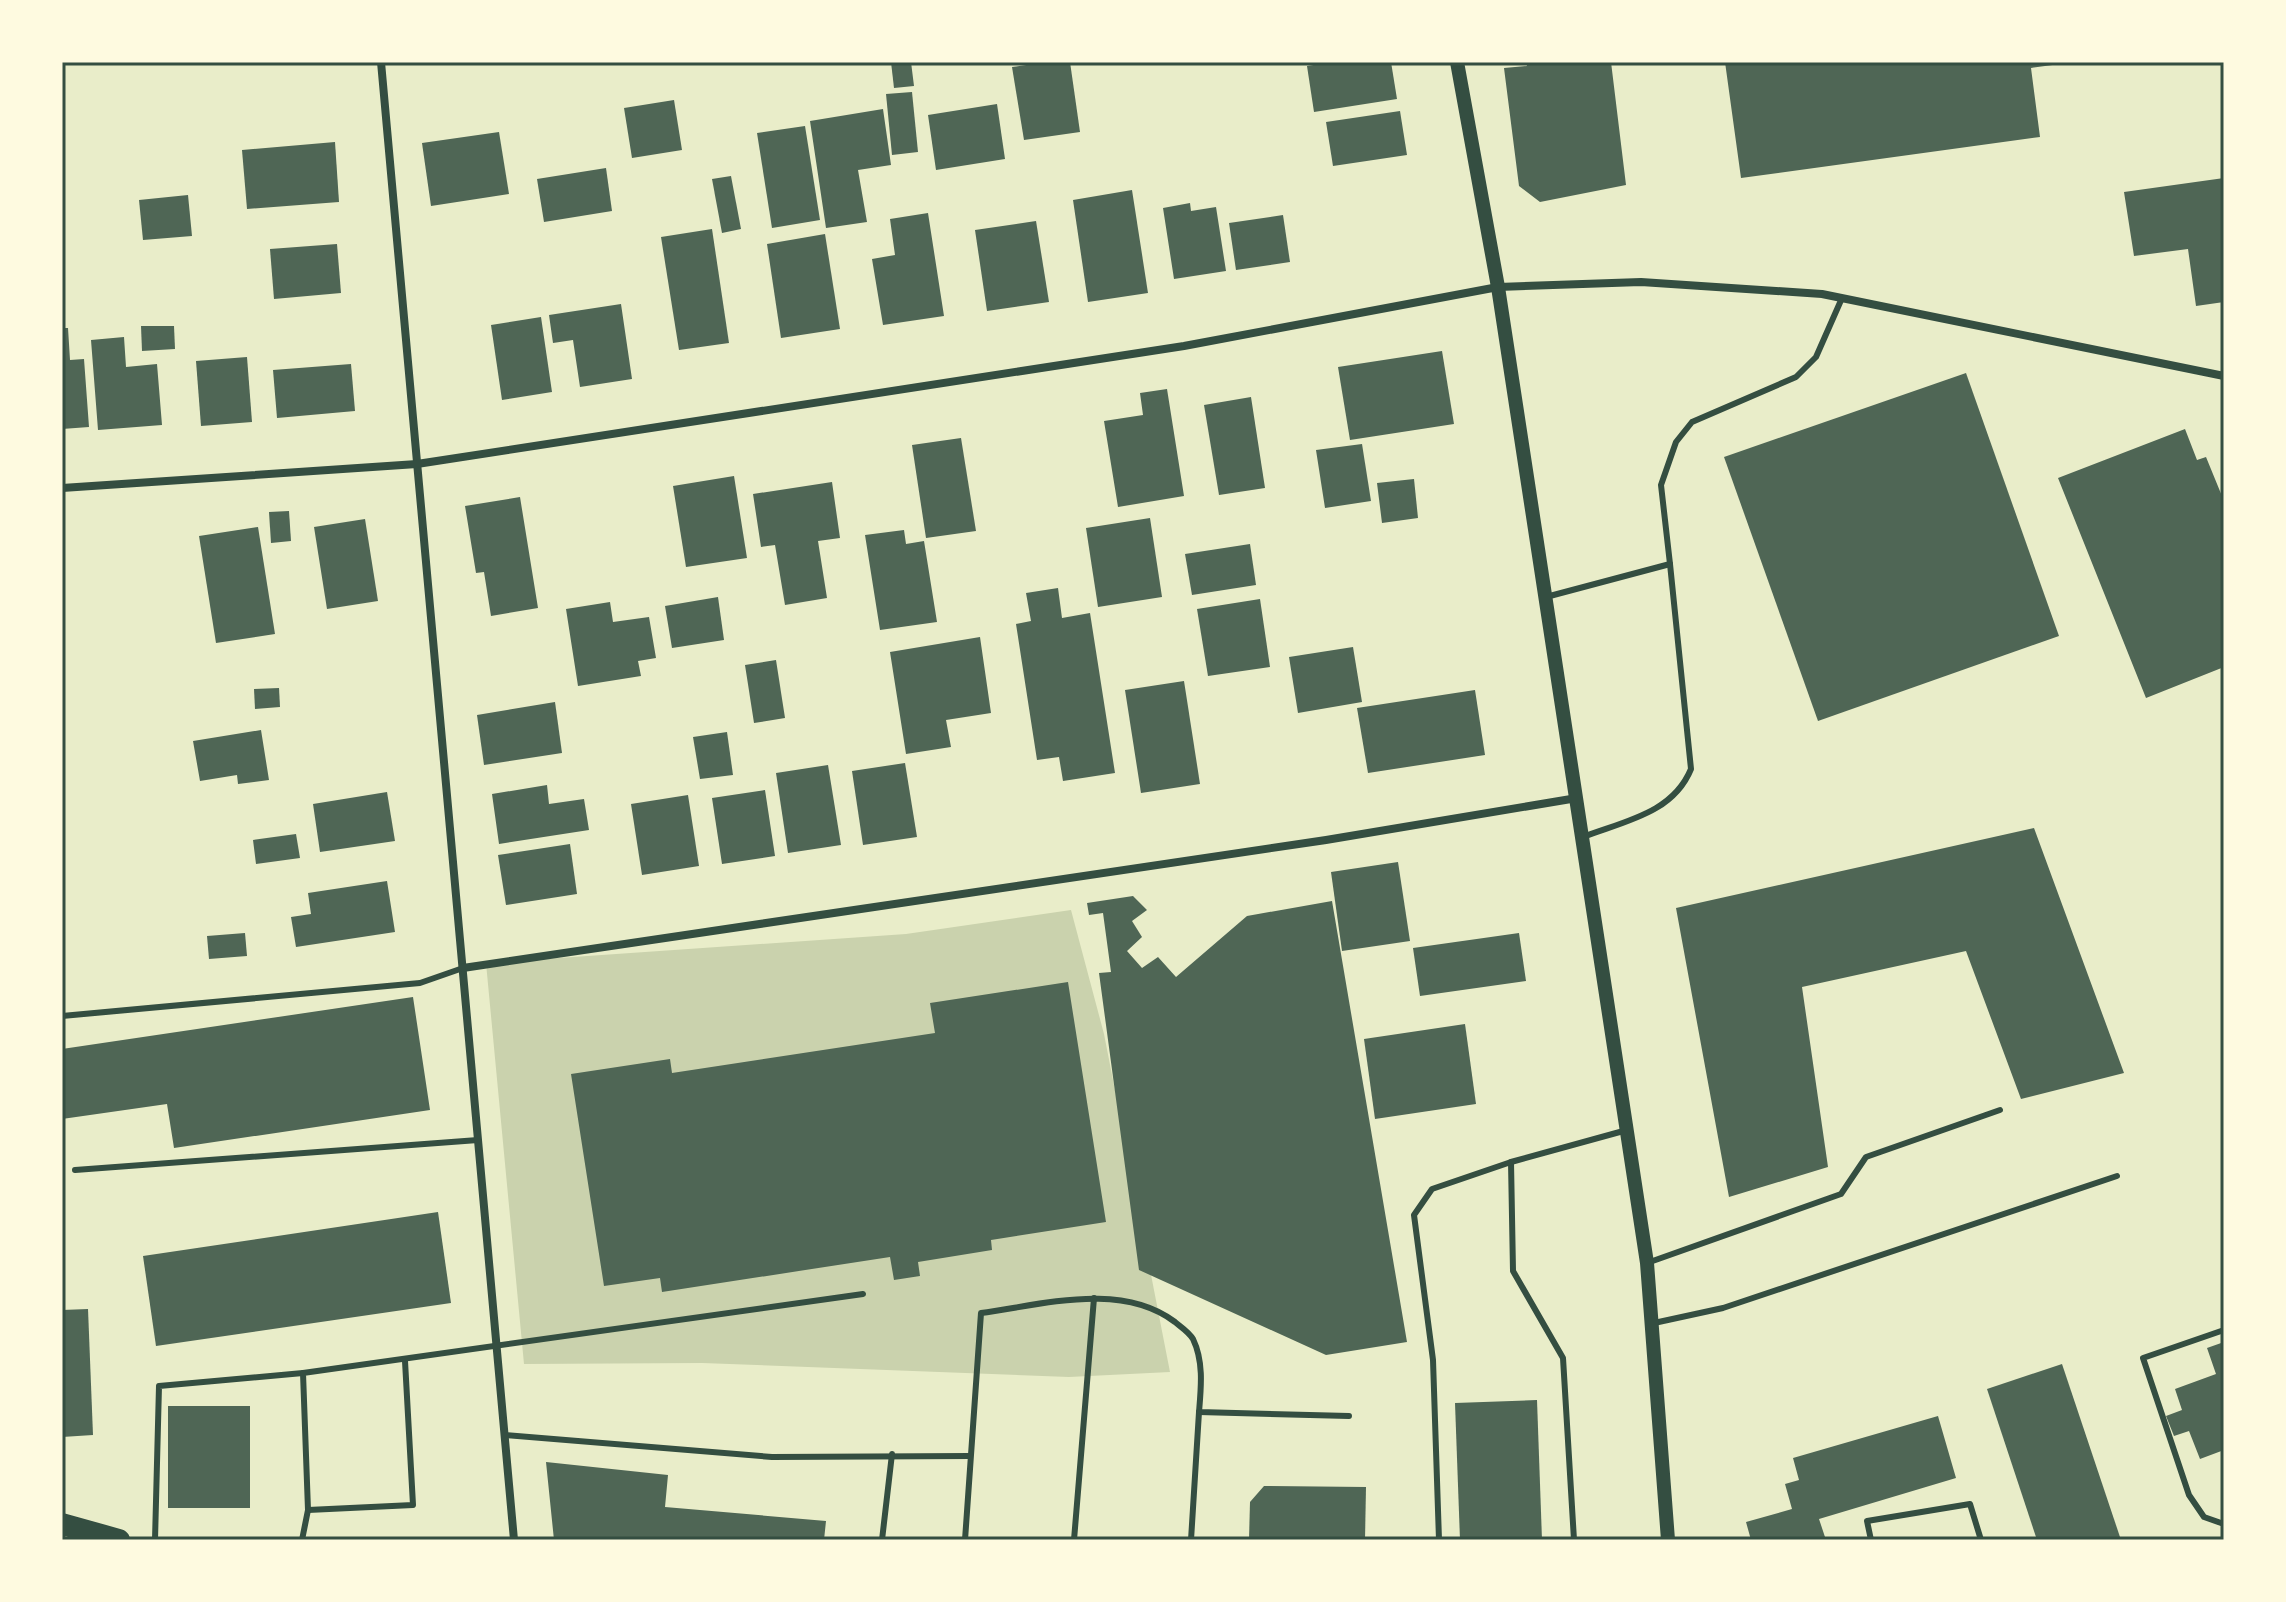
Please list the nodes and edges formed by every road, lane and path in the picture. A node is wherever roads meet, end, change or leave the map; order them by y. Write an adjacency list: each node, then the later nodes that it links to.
1 (381, 62): 6 (street)
2 (1457, 62): 3 (street)
3 (1498, 287): 4 (street); 6 (street); 9 (street)
4 (1842, 298): 5 (street); 8 (lane)
5 (2224, 376)
6 (417, 464): 7 (street); 12 (street)
7 (62, 488)
8 (1670, 564): 9 (lane); 11 (lane)
9 (1546, 597): 10 (street)
10 (1577, 798): 11 (street); 12 (street)
11 (1582, 837): 15 (street)
12 (463, 968): 13 (lane); 16 (street)
13 (62, 1016)
14 (2000, 1110): 20 (lane)
15 (1627, 1130): 17 (lane); 20 (street)
16 (478, 1140): 18 (lane); 25 (street)
17 (1511, 1162): 44 (lane); 45 (lane)
18 (75, 1170)
19 (2117, 1176): 23 (lane)
20 (1647, 1263): 23 (street)
21 (863, 1294): 25 (lane)
22 (1094, 1298): 28 (lane); 32 (lane); 42 (lane)
23 (1654, 1323): 46 (street)
24 (2224, 1330): 35 (lane)
25 (497, 1348): 26 (lane); 30 (street)
26 (405, 1361): 27 (lane); 33 (lane)
27 (303, 1373): 33 (lane); 37 (lane)
28 (1199, 1412): 29 (lane); 43 (lane)
29 (1349, 1416)
30 (505, 1435): 31 (lane); 39 (street)
31 (892, 1454): 32 (lane); 40 (lane)
32 (970, 1456): 41 (lane)
33 (308, 1510): 38 (lane)
34 (62, 1524): 36 (highway)
35 (2224, 1524)
36 (119, 1540)
37 (155, 1540)
38 (302, 1540)
39 (514, 1540)
40 (882, 1540)
41 (965, 1540)
42 (1074, 1540)
43 (1191, 1540)
44 (1439, 1540)
45 (1574, 1540)
46 (1668, 1540)
47 (1871, 1540): 48 (lane)
48 (1981, 1540)

